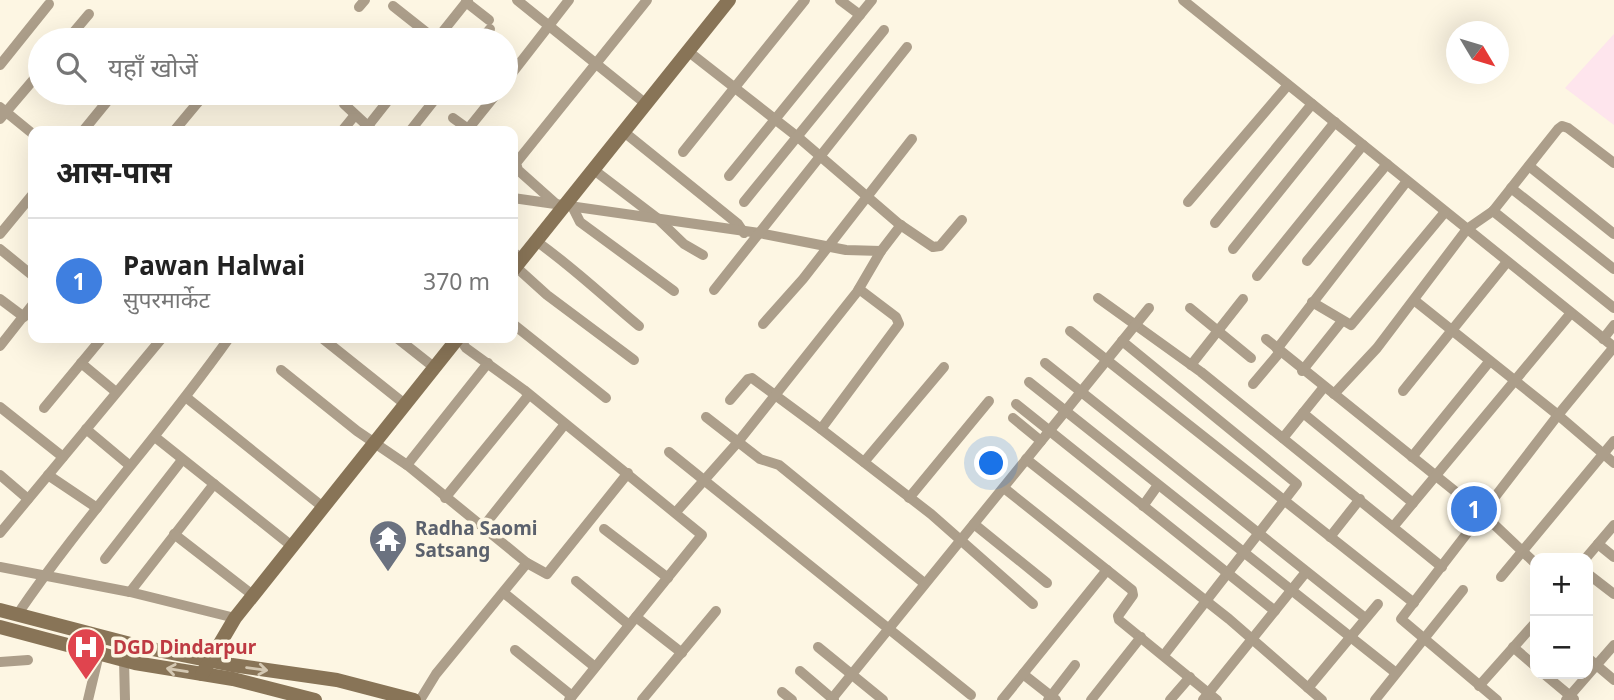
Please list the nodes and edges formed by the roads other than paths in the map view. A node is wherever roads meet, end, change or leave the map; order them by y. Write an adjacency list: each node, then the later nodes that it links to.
1 (517, 0): 14 (street)
2 (569, 0): 14 (street)
3 (646, 0): 24 (street)
4 (805, 0): 29 (street)
5 (840, 0): 13 (street)
6 (872, 0): 13 (street)
7 (1183, 0): 28 (street)
8 (463, 2): 18 (street); 19 (street)
9 (724, 2): 23 (main road)
10 (50, 4): 15 (street)
11 (393, 6): 17 (street)
12 (89, 14): 16 (street)
13 (860, 15): 41 (street)
14 (549, 26): 24 (street); 26 (street)
15 (30, 28)
16 (77, 28)
17 (421, 28)
18 (445, 28)
19 (488, 28)
20 (884, 30): 53 (street)
21 (28, 31): 25 (street)
22 (907, 47): 57 (street)
23 (689, 52): 29 (street); 30 (main road)
24 (596, 64): 30 (street); 58 (street)
25 (0, 65)
26 (518, 66)
27 (28, 85): 38 (street)
28 (1288, 85): 31 (street); 71 (street)
29 (734, 89): 41 (street); 56 (street)
30 (646, 104): 52 (main road)
31 (1312, 104): 42 (street); 77 (street)
32 (104, 105): 43 (street)
33 (196, 105): 44 (street)
34 (345, 105): 39 (street)
35 (386, 105): 47 (street)
36 (431, 105): 48 (street)
37 (488, 105): 50 (street)
38 (2, 113): 51 (street)
39 (355, 115): 45 (street); 46 (street)
40 (453, 118): 49 (street)
41 (776, 120): 53 (street); 64 (street)
42 (1335, 122): 55 (street); 87 (street)
43 (87, 126)
44 (178, 126)
45 (345, 126)
46 (368, 126)
47 (373, 126)
48 (414, 126)
49 (464, 126)
50 (473, 126)
51 (28, 131)
52 (624, 132): 63 (main road); 80 (street)
53 (799, 138): 57 (street); 70 (street)
54 (912, 139): 67 (street)
55 (1363, 145): 60 (street); 96 (street)
56 (683, 152)
57 (819, 156): 67 (street); 81 (street)
58 (518, 159)
59 (1614, 163): 61 (street)
60 (1387, 164): 65 (street); 91 (street)
61 (1529, 166): 66 (street); 83 (street)
62 (518, 167): 72 (street)
63 (594, 170): 72 (main road); 75 (street)
64 (729, 176)
65 (1407, 181): 74 (street); 104 (street)
66 (1511, 188): 73 (street); 94 (street)
67 (865, 196): 78 (street); 85 (street)
68 (518, 199): 72 (street)
69 (28, 200): 82 (street)
70 (744, 202)
71 (1188, 202)
72 (564, 205): 75 (street); 84 (main road); 98 (street)
73 (1493, 211): 79 (street); 107 (street)
74 (1446, 212): 79 (street); 111 (street)
75 (657, 218): 80 (street); 89 (street)
76 (962, 220): 78 (street)
77 (1215, 223)
78 (901, 225): 88 (street)
79 (1467, 229): 92 (street); 103 (street)
80 (744, 233): 81 (street)
81 (759, 233): 85 (street); 99 (street)
82 (0, 234)
83 (1614, 234)
84 (536, 241): 90 (main road); 115 (street)
85 (826, 245): 88 (street); 112 (street)
86 (0, 249): 95 (street)
87 (1233, 249)
88 (881, 251): 97 (street)
89 (703, 255)
90 (518, 260)
91 (1307, 261)
92 (1507, 262): 109 (street); 119 (street)
93 (518, 264): 134 (street)
94 (1614, 270)
95 (28, 272)
96 (1257, 276)
97 (859, 289): 153 (street); 169 (street)
98 (674, 290)
99 (715, 290)
100 (1098, 298): 113 (street)
101 (0, 299): 110 (street)
102 (1243, 299): 117 (street)
103 (1414, 300): 119 (street); 149 (street)
104 (1312, 302): 111 (street); 132 (street)
105 (1149, 308): 113 (street)
106 (1190, 308): 117 (street)
107 (1614, 308)
108 (28, 311): 110 (street)
109 (1571, 313): 121 (street); 146 (street)
110 (24, 317): 130 (street)
111 (1342, 321): 144 (street)
112 (763, 324)
113 (1135, 325): 122 (street); 140 (street)
114 (1614, 325): 121 (street)
115 (639, 326)
116 (518, 328): 155 (street)
117 (1217, 330): 133 (street); 140 (street)
118 (1070, 331): 135 (street)
119 (1451, 331): 136 (street); 150 (street)
120 (1266, 339): 132 (street)
121 (1603, 339): 131 (street)
122 (1122, 341): 135 (street); 199 (street)
123 (98, 343): 137 (street)
124 (158, 343): 151 (street)
125 (226, 343): 154 (street)
126 (328, 343): 159 (street)
127 (403, 343): 142 (street)
128 (454, 343): 142 (main road)
129 (464, 343): 138 (street)
130 (0, 346)
131 (1614, 347): 164 (street)
132 (1279, 350): 144 (street); 147 (street)
133 (1251, 358)
134 (634, 360)
135 (1106, 360): 148 (street); 199 (street)
136 (1489, 362): 146 (street); 180 (street)
137 (81, 363): 151 (street); 161 (street)
138 (488, 363): 152 (street); 186 (street)
139 (1045, 363): 148 (street)
140 (1191, 365): 172 (street)
141 (944, 367): 183 (street)
142 (435, 368): 159 (main road)
143 (281, 370): 176 (street)
144 (1302, 371): 149 (street)
145 (1029, 382): 162 (street)
146 (1513, 382): 164 (street); 190 (street)
147 (1253, 384)
148 (1082, 391): 162 (street); 213 (street)
149 (1329, 391): 163 (street); 180 (street)
150 (1403, 391)
151 (116, 392): 168 (street)
152 (528, 396): 167 (street); 195 (street)
153 (775, 396): 156 (street); 169 (street); 175 (street)
154 (187, 398): 171 (street); 203 (street)
155 (606, 398)
156 (730, 400)
157 (989, 401): 196 (street)
158 (1016, 404): 170 (street)
159 (406, 405): 176 (main road)
160 (0, 407): 179 (street)
161 (44, 408)
162 (1066, 411): 170 (street); 193 (street)
163 (1303, 413): 172 (street); 200 (street)
164 (1558, 415): 178 (street); 205 (street)
165 (706, 417): 175 (street)
166 (1013, 418): 173 (street)
167 (565, 424): 187 (street); 208 (street)
168 (86, 429): 179 (street); 185 (street)
169 (821, 429): 183 (street)
170 (1050, 430): 173 (street); 201 (street)
171 (155, 436): 182 (street); 185 (street)
172 (1283, 438): 198 (street)
173 (1041, 441): 181 (street)
174 (1614, 441): 178 (street)
175 (738, 442): 191 (street); 235 (street)
176 (375, 443): 186 (street); 203 (main road)
177 (669, 452): 191 (street)
178 (1603, 454): 184 (street); 218 (street)
179 (63, 457): 189 (street)
180 (1412, 457): 190 (street)
181 (1026, 459): 194 (street); 243 (street)
182 (182, 460): 192 (street); 223 (street)
183 (863, 462): 196 (street)
184 (1614, 463)
185 (129, 465): 202 (street)
186 (407, 465): 195 (street)
187 (628, 473): 204 (street); 224 (street)
188 (0, 475): 197 (street)
189 (48, 475): 197 (street); 202 (street)
190 (1437, 476): 200 (street); 205 (street)
191 (705, 481): 204 (street); 256 (street)
192 (214, 484): 212 (street); 217 (street)
193 (1158, 485): 201 (street); 219 (street)
194 (1004, 488): 206 (street); 227 (street)
195 (445, 498): 208 (street)
196 (909, 498): 215 (street)
197 (28, 499): 211 (street)
198 (1360, 499): 209 (street); 214 (street)
199 (1284, 503): 213 (street); 214 (street)
200 (1413, 503): 209 (street)
201 (1143, 506): 229 (street)
202 (97, 508): 230 (street)
203 (324, 508): 217 (main road)
204 (676, 512): 232 (street)
205 (1482, 513): 218 (street); 226 (street)
206 (974, 524): 215 (street); 236 (street)
207 (1614, 525): 216 (street)
208 (483, 527): 224 (street)
209 (1393, 527): 226 (street)
210 (604, 529): 232 (street)
211 (0, 533)
212 (174, 534): 239 (street); 242 (street)
213 (1259, 535): 219 (street); 228 (street)
214 (1329, 537): 244 (street)
215 (959, 541): 235 (street); 245 (street)
216 (1598, 544): 220 (street); 221 (street)
217 (293, 547): 242 (main road)
218 (1522, 551): 222 (street); 231 (street)
219 (1244, 552): 229 (street); 238 (street)
220 (1590, 553)
221 (1614, 557)
222 (1530, 558)
223 (105, 559)
224 (527, 563): 240 (street)
225 (0, 567): 230 (street)
226 (1442, 567): 244 (street)
227 (1107, 570): 259 (street); 280 (street)
228 (1306, 572): 238 (street); 252 (street)
229 (1227, 573): 243 (street); 249 (street)
230 (45, 574): 239 (street); 250 (street)
231 (1501, 577)
232 (668, 578): 253 (street)
233 (1593, 578): 241 (street)
234 (576, 581): 253 (street)
235 (924, 583): 256 (street)
236 (1046, 583)
237 (1463, 590): 261 (street)
238 (1291, 591): 249 (street); 258 (street)
239 (130, 592): 251 (street)
240 (504, 593): 277 (street); 299 (street)
241 (1614, 594)
242 (254, 596): 251 (main road)
243 (1208, 602): 260 (street); 268 (street)
244 (1415, 603): 261 (street)
245 (1033, 604)
246 (1378, 604): 252 (street)
247 (0, 610): 250 (main road)
248 (716, 611): 267 (street)
249 (1275, 611): 260 (street)
250 (17, 615): 257 (main road)
251 (235, 618): 276 (main road)
252 (1365, 618): 258 (street)
253 (632, 621): 267 (street); 277 (street)
254 (0, 627): 266 (main road)
255 (1530, 628): 264 (street)
256 (888, 629): 281 (street); 288 (street)
257 (103, 636): 266 (street); 276 (main road)
258 (1349, 636): 279 (street); 286 (street)
259 (1141, 637): 268 (street); 304 (street)
260 (1252, 638): 286 (street); 290 (street)
261 (1423, 640): 279 (street); 285 (street)
262 (1614, 645): 275 (street)
263 (818, 647): 281 (street)
264 (1513, 647): 272 (street); 285 (street)
265 (515, 650): 292 (street)
266 (99, 653): 270 (main road); 295 (street)
267 (682, 653): 300 (street)
268 (1164, 655): 282 (street)
269 (28, 660): 271 (street)
270 (124, 660): 276 (main road, one-way to 270); 296 (street)
271 (0, 662)
272 (1530, 662)
273 (1593, 662): 275 (street)
274 (1075, 665): 294 (street)
275 (1598, 666): 284 (street); 291 (street)
276 (205, 667): 289 (main road); 298 (main road, one-way to 298)
277 (595, 667): 292 (street)
278 (800, 671): 293 (street)
279 (1396, 673): 307 (street)
280 (1023, 674): 294 (street); 303 (street)
281 (851, 675): 293 (street); 302 (street)
282 (1190, 677): 290 (street); 305 (street)
283 (1550, 679): 291 (street)
284 (1614, 680)
285 (1479, 686): 308 (street)
286 (1308, 688): 306 (street)
287 (782, 692): 301 (street)
288 (971, 695)
289 (285, 696): 297 (main road)
290 (1210, 698)
291 (1571, 698)
292 (571, 699)
293 (832, 699)
294 (1052, 699)
295 (88, 700)
296 (125, 700)
297 (315, 700)
298 (414, 700)
299 (420, 700)
300 (642, 700)
301 (792, 700)
302 (883, 700)
303 (1002, 700)
304 (1091, 700)
305 (1170, 700)
306 (1322, 700)
307 (1375, 700)
308 (1497, 700)

